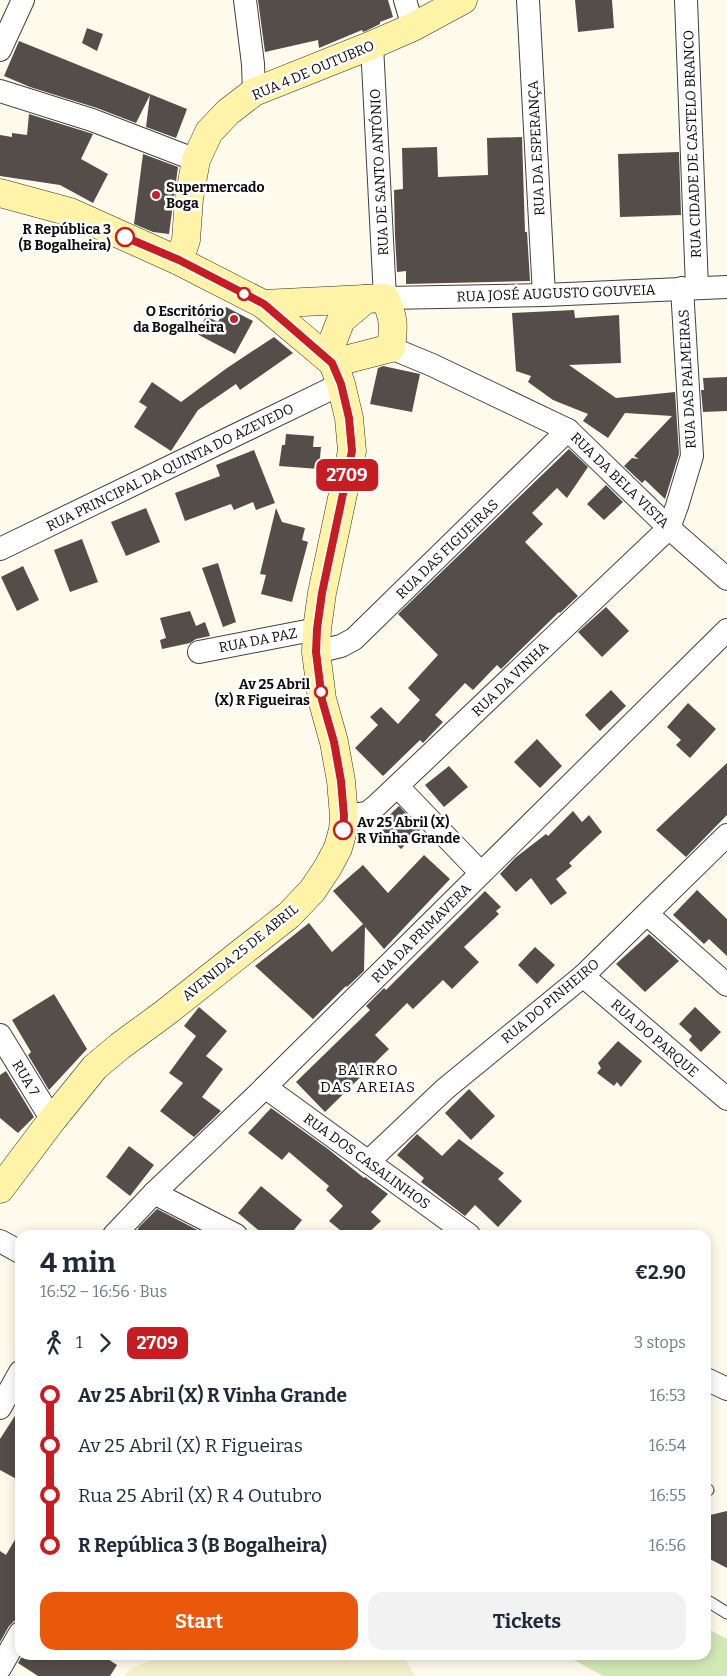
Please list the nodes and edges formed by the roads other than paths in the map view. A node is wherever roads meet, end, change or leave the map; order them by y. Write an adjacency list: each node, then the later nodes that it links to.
1 (23, 0): 9 (street)
2 (245, 0): 11 (street)
3 (405, 0): 7 (street)
4 (462, 0): 7 (street, RUA 4 DE OUTUBRO)
5 (528, 0): 17 (street, RUA DA ESPERANÇA)
6 (686, 0): 16 (street, RUA CIDADE DE CASTELO BRANCO)
7 (413, 27): 8 (street, RUA 4 DE OUTUBRO)
8 (372, 45): 11 (street, RUA 4 DE OUTUBRO); 18 (street, RUA DE SANTO ANTÓNIO)
9 (0, 50)
10 (0, 91): 12 (street)
11 (254, 92): 12 (street, RUA 4 DE OUTUBRO)
12 (196, 160): 14 (street, RUA 4 DE OUTUBRO)
13 (0, 193): 14 (street)
14 (179, 260): 19 (street)
15 (727, 287): 16 (street, RUA JOSÉ AUGUSTO GOUVEIA)
16 (689, 288): 17 (street, RUA JOSÉ AUGUSTO GOUVEIA); 23 (street, RUA DAS PALMEIRAS)
17 (544, 295): 18 (street, RUA JOSÉ AUGUSTO GOUVEIA)
18 (376, 298): 19 (street); 20 (street); 21 (street, AVENIDA 25 DE ABRIL)
19 (264, 304): 21 (street)
20 (391, 348): 21 (street); 22 (street, RUA DA BELA VISTA)
21 (337, 374): 24 (street, RUA PRINCIPAL DA QUINTA DO AZEVEDO); 27 (street, AVENIDA 25 DE ABRIL)
22 (568, 430): 23 (street, RUA DA BELA VISTA); 27 (street, RUA DAS FIGUEIRAS)
23 (669, 528): 25 (street, RUA DA BELA VISTA); 29 (street, RUA DA VINHA)
24 (0, 549)
25 (727, 579)
26 (727, 630): 32 (street, RUA DA PRIMAVERA)
27 (317, 640): 28 (street, RUA DA PAZ); 30 (street, AVENIDA 25 DE ABRIL)
28 (199, 652)
29 (398, 787): 30 (street, RUA DA VINHA); 32 (street)
30 (344, 816): 39 (street, AVENIDA 25 DE ABRIL)
31 (727, 835): 33 (street, RUA DO PINHEIRO)
32 (481, 873): 37 (street, RUA DA PRIMAVERA)
33 (646, 914): 34 (street, RUA DO PINHEIRO); 35 (street)
34 (583, 976): 38 (street, RUA DO PARQUE); 40 (street, RUA DO PINHEIRO)
35 (727, 985)
36 (0, 1035): 39 (street, RUA 7)
37 (265, 1087): 40 (street, RUA DOS CASALINHOS); 42 (street, RUA DA PRIMAVERA)
38 (727, 1099)
39 (52, 1120): 41 (street, AVENIDA 25 DE ABRIL)
40 (368, 1162): 45 (street, RUA DOS CASALINHOS)
41 (0, 1190)
42 (154, 1193): 43 (street, RUA DA PRIMAVERA); 44 (street)
43 (119, 1230)
44 (226, 1230)
45 (462, 1230)
46 (0, 1241): 47 (street)
47 (15, 1249)
48 (15, 1381): 51 (street)
49 (711, 1381): 50 (street)
50 (727, 1389)
51 (0, 1408)
52 (711, 1603): 53 (lane)
53 (727, 1613)
54 (15, 1642): 55 (street)
55 (0, 1668)

